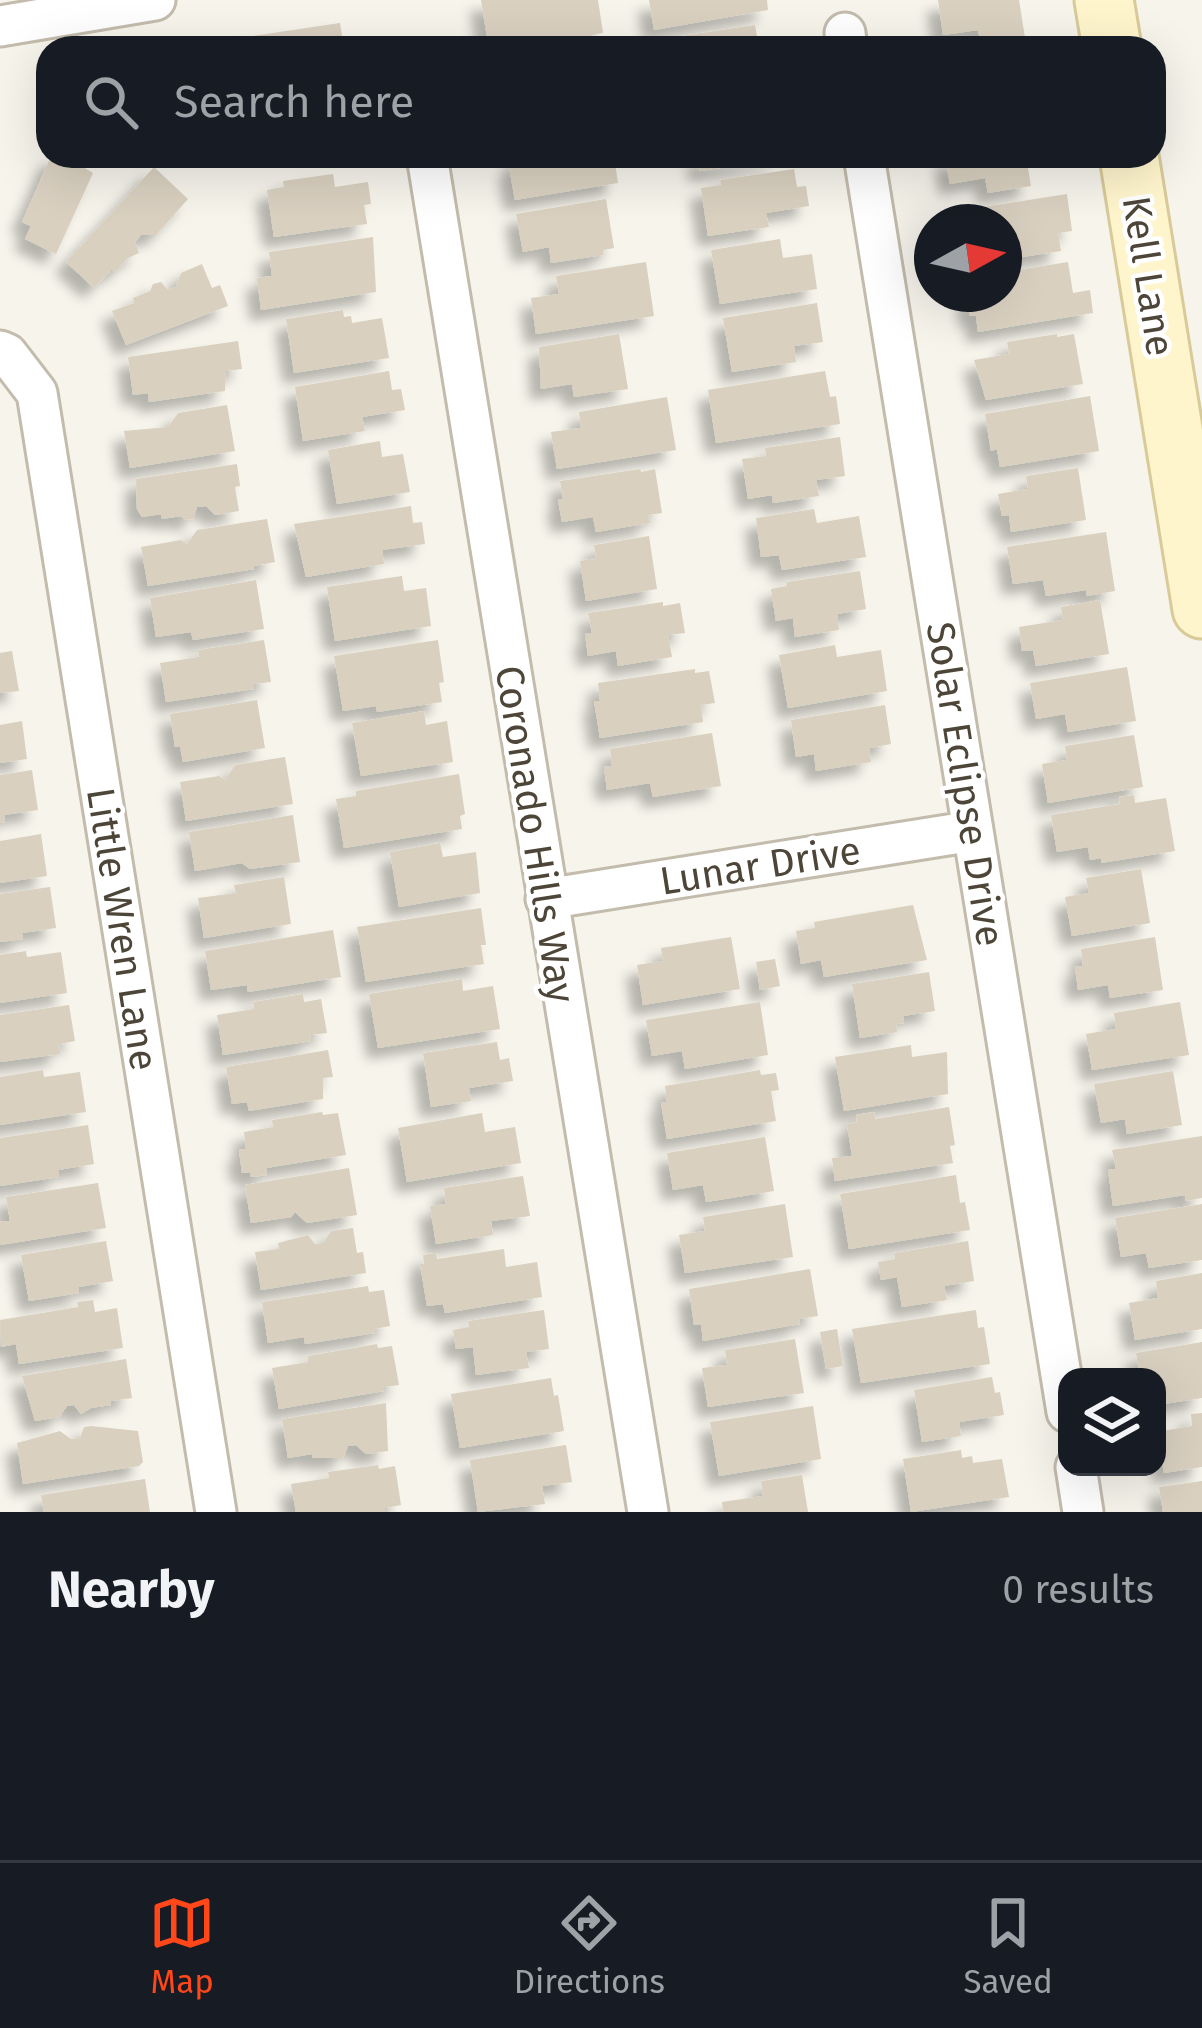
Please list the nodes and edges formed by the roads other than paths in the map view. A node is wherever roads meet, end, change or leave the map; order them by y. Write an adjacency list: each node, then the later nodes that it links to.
1 (155, 0): 3 (street)
2 (1104, 0): 4 (street)
3 (0, 26)
4 (1110, 36)
5 (430, 168): 12 (street, Coronado Hills Way)
6 (866, 168): 11 (street, Solar Eclipse Drive)
7 (1132, 168): 9 (street, Kell Lane)
8 (4, 353): 15 (street, Little Wren Lane)
9 (1196, 530): 10 (street, Kell Lane)
10 (1202, 609)
11 (973, 831): 12 (street, Lunar Drive); 13 (street, Solar Eclipse Drive)
12 (547, 899): 16 (street, Coronado Hills Way)
13 (1060, 1368)
14 (1077, 1476): 17 (street)
15 (216, 1512)
16 (648, 1512)
17 (1083, 1512)

